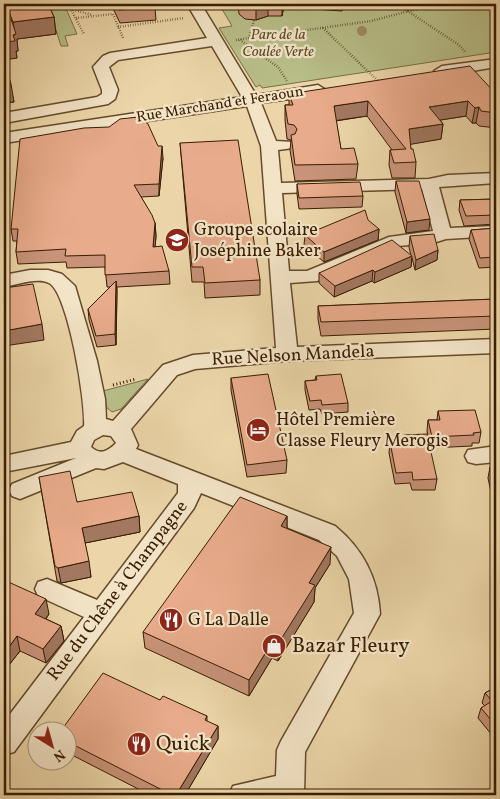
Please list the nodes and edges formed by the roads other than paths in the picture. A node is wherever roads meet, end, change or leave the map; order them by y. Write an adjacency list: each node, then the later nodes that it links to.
1 (197, 10): 2 (street)
2 (216, 42): 6 (street); 7 (street)
3 (496, 63): 4 (street)
4 (423, 74)
5 (330, 88): 7 (street, Rue Marchand et Feraoun)
6 (109, 96): 8 (street); 9 (street)
7 (251, 100): 9 (street, Rue Marchand et Feraoun); 12 (street)
8 (4, 118)
9 (122, 120): 10 (street, Rue Marchand et Feraoun)
10 (4, 138)
11 (287, 145): 12 (street)
12 (269, 146): 15 (street)
13 (496, 178): 14 (street)
14 (429, 184): 15 (street); 17 (street)
15 (273, 188): 18 (street)
16 (496, 231): 17 (street)
17 (443, 234): 18 (street)
18 (280, 278): 21 (street)
19 (4, 281): 23 (street)
20 (495, 350): 21 (street, Rue Nelson Mandela)
21 (286, 354): 22 (street, Rue Nelson Mandela)
22 (118, 429): 23 (street); 24 (street)
23 (94, 430): 25 (street)
24 (122, 453): 25 (street); 27 (street)
25 (87, 454): 26 (street); 28 (street)
26 (4, 464)
27 (189, 480): 30 (street, Rue du Chêne à Champagne); 34 (street, Rue du Chêne à Champagne)
28 (20, 490)
29 (47, 589): 30 (street)
30 (102, 614): 32 (street, Rue du Chêne à Champagne)
31 (85, 664): 32 (street)
32 (59, 670): 33 (street, Rue du Chêne à Champagne)
33 (4, 743)
34 (290, 791): 35 (street)
35 (243, 794)

